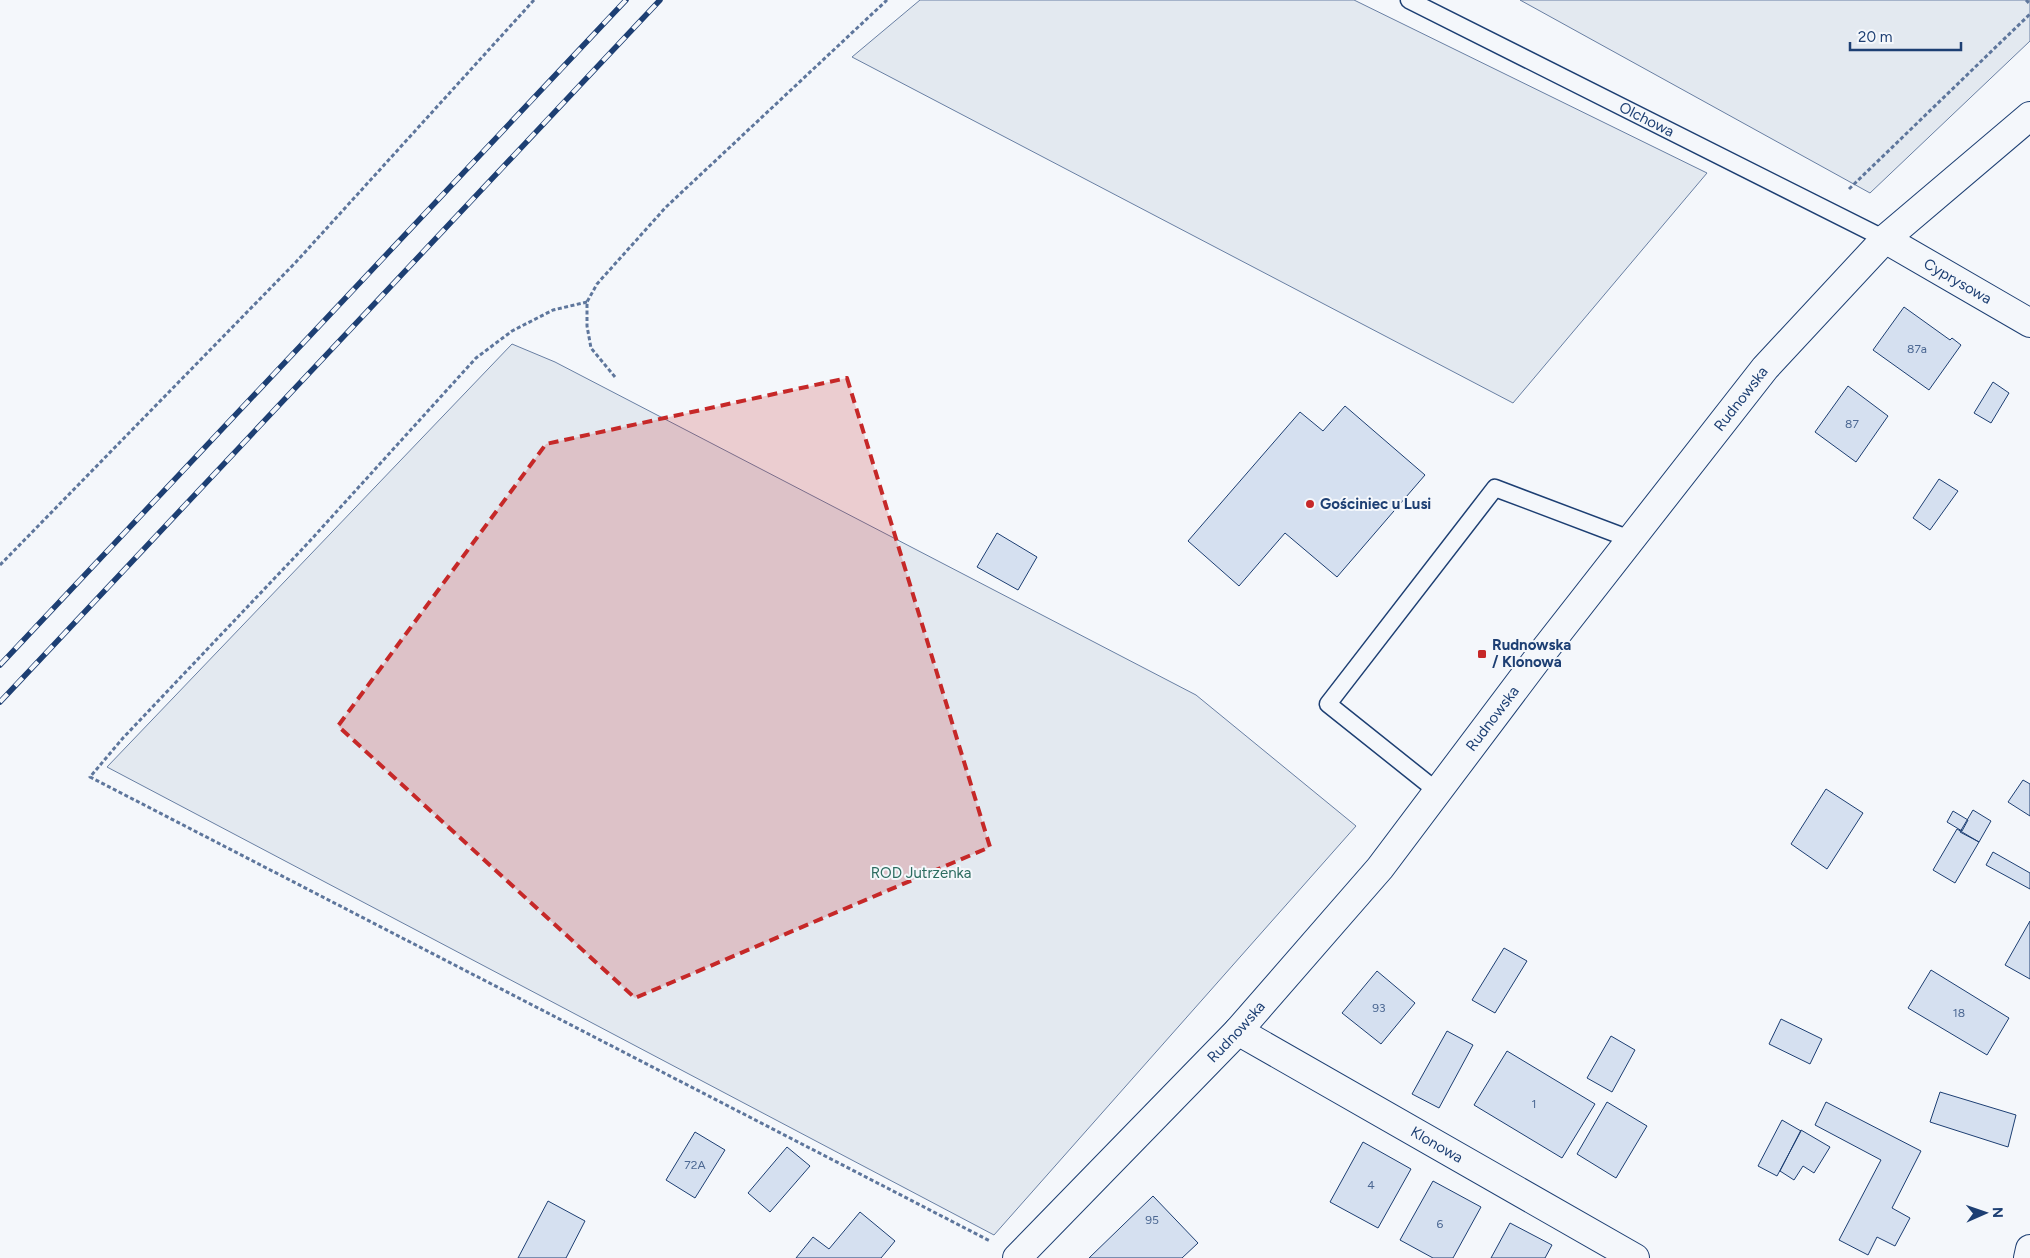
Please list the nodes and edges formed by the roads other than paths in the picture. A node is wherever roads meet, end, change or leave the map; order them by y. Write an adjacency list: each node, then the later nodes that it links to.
1 (1410, 0): 3 (lane, Olchowa)
2 (2030, 116): 3 (main road, Rudnowska)
3 (1885, 239): 4 (main road, Cyprysowa); 5 (main road, Rudnowska)
4 (2030, 323)
5 (1630, 538): 6 (main road, Rudnowska); 6 (lane)
6 (1436, 791): 7 (main road, Rudnowska)
7 (1238, 1031): 9 (main road, Rudnowska); 10 (main road, Klonowa)
8 (2030, 1249): 11 (main road)
9 (1018, 1257)
10 (1635, 1258)
11 (2028, 1258)

